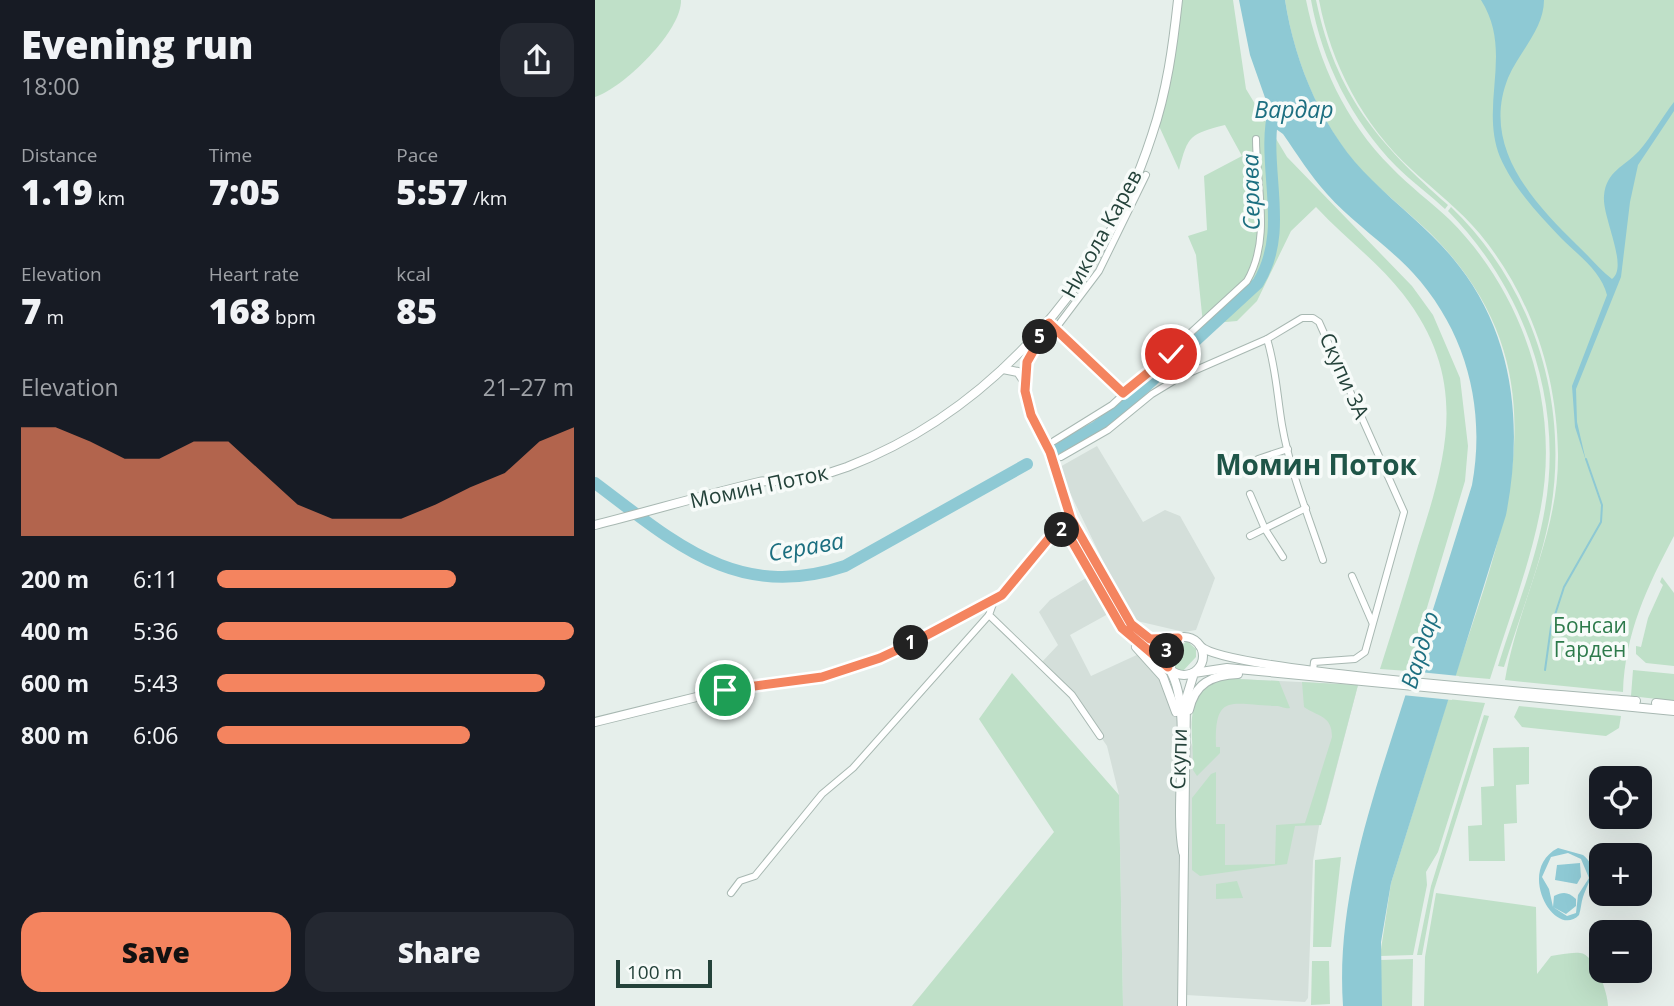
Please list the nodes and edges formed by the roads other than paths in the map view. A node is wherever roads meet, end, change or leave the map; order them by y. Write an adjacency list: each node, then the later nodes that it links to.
1 (1177, 0): 4 (street, Никола Карев)
2 (1256, 139): 9 (street)
3 (1146, 176): 4 (street)
4 (1053, 325): 6 (street, Никола Карев); 8 (street); 9 (street)
5 (1267, 339): 11 (street); 12 (street, Скупи 3А); 24 (street, Скупи 3А)
6 (1003, 369): 7 (street, Никола Карев); 8 (street)
7 (989, 379): 16 (street, Момин Поток)
8 (1024, 384): 10 (street)
9 (1123, 393): 10 (street)
10 (1049, 441): 26 (street)
11 (1288, 449): 13 (street); 15 (street)
12 (1061, 457)
13 (1258, 459)
14 (1249, 494): 17 (street)
15 (1306, 508): 17 (street); 20 (street)
16 (595, 525)
17 (1265, 528): 18 (street); 19 (street)
18 (1250, 536)
19 (1283, 557)
20 (1323, 560)
21 (1352, 576): 24 (street)
22 (994, 601): 23 (street); 25 (street); 36 (street)
23 (989, 615): 38 (street); 41 (street)
24 (1372, 622): 29 (street, Скупи 3А)
25 (1122, 628): 28 (street); 39 (street)
26 (1178, 638): 27 (street); 28 (street)
27 (1201, 646): 29 (street); 31 (street)
28 (1168, 667): 31 (street); 39 (street, Скупи)
29 (1313, 671): 32 (street)
30 (1257, 672): 31 (street); 32 (street); 37 (street)
31 (1194, 673): 37 (street, Скупи)
32 (1364, 679): 33 (street)
33 (1642, 705): 34 (street); 35 (street)
34 (1674, 705)
35 (1674, 711)
36 (595, 722)
37 (1186, 726): 40 (street, Скупи)
38 (1100, 736)
39 (1180, 745): 40 (street, Скупи)
40 (1183, 852): 42 (street, Скупи)
41 (731, 892)
42 (1182, 1006)

